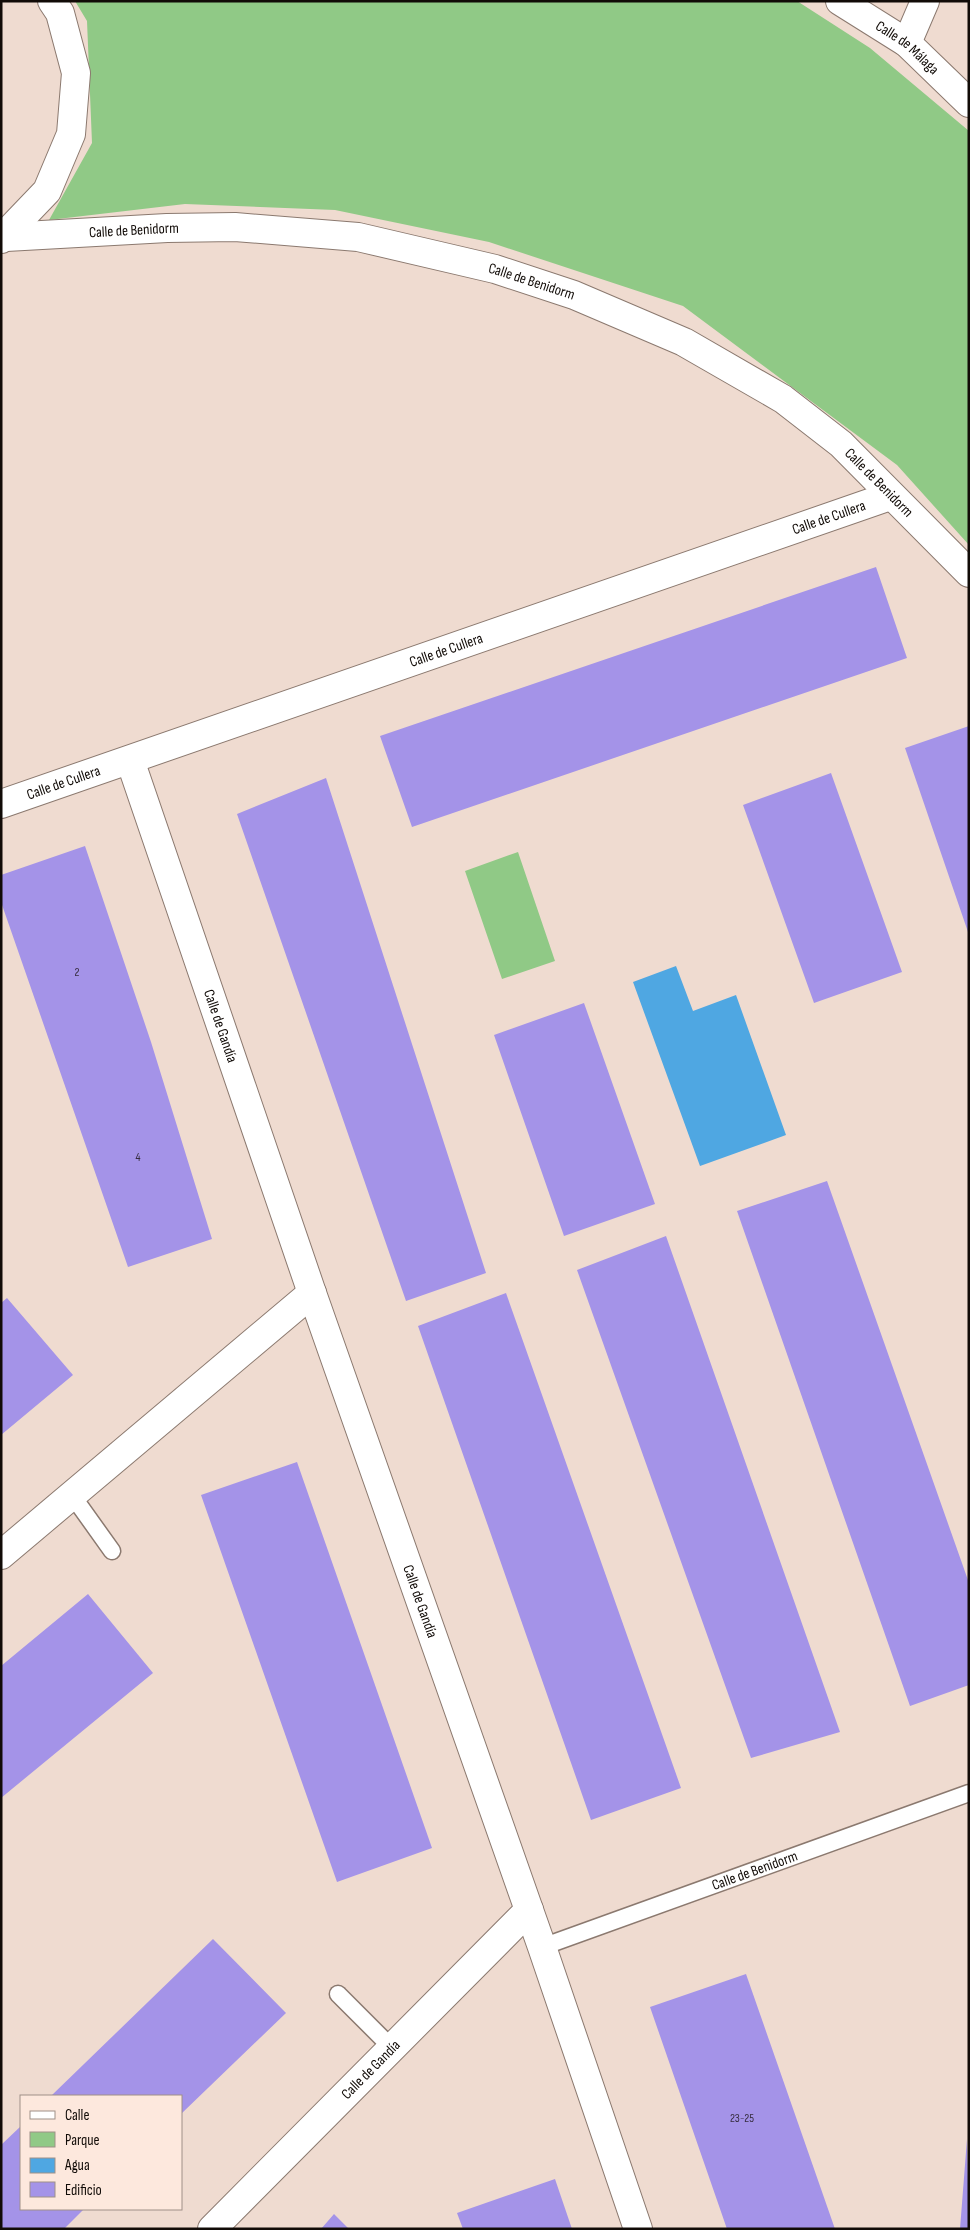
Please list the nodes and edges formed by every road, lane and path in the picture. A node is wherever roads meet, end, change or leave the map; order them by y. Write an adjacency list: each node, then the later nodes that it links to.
1 (52, 1): 6 (street)
2 (840, 1): 4 (street, Calle de Málaga)
3 (925, 1): 4 (street)
4 (907, 43): 5 (street, Calle de Málaga)
5 (969, 103)
6 (3, 238): 7 (street, Calle de Benidorm)
7 (890, 496): 8 (street, Calle de Benidorm); 9 (street, Calle de Cullera)
8 (969, 573)
9 (130, 760): 10 (street, Calle de Cullera); 11 (street, Calle de Gandía)
10 (1, 804)
11 (312, 1293): 12 (street); 16 (street, Calle de Gandía)
12 (72, 1495): 13 (lane); 14 (street)
13 (112, 1551)
14 (1, 1555)
15 (969, 1793): 17 (lane, Calle de Benidorm)
16 (529, 1910): 17 (street, Calle de Gandía); 19 (street, Calle de Gandía)
17 (542, 1947): 21 (street, Calle de Gandía)
18 (338, 1994): 19 (lane)
19 (392, 2048): 20 (street, Calle de Gandía)
20 (212, 2229)
21 (638, 2229)

